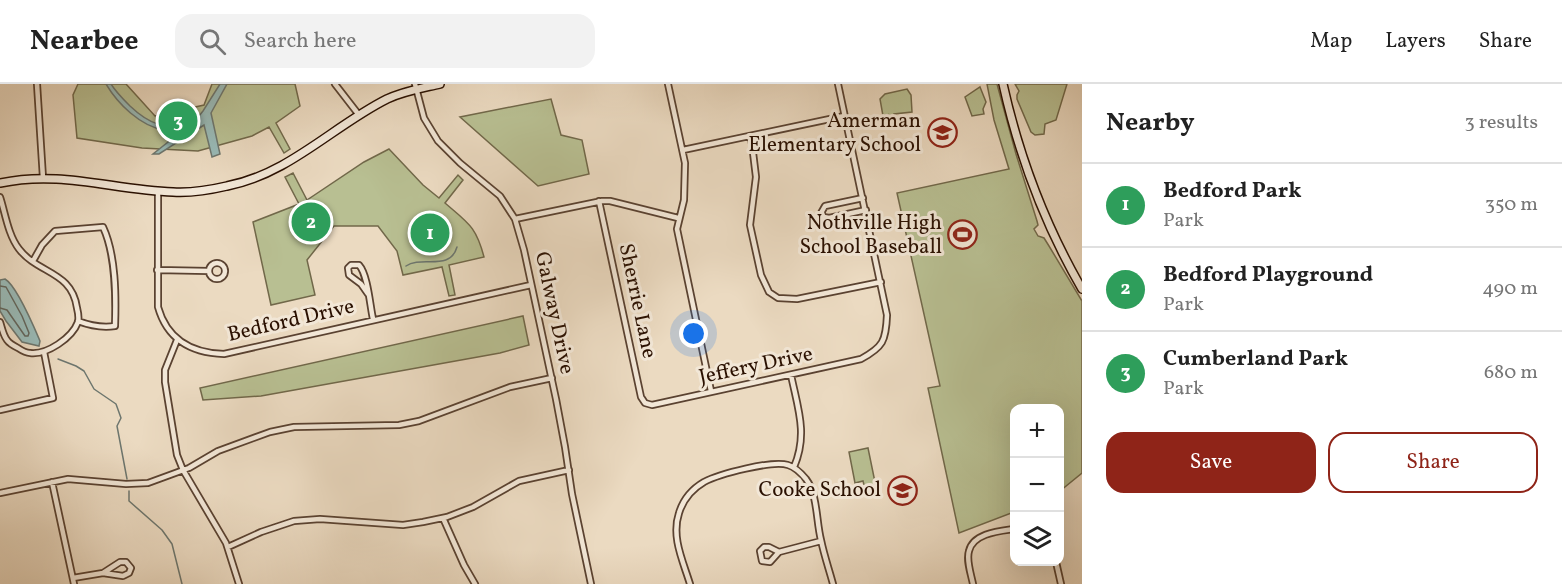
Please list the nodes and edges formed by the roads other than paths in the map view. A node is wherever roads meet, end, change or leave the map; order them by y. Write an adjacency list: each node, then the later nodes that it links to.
1 (37, 84): 12 (street)
2 (335, 84): 8 (street)
3 (440, 84): 7 (street)
4 (669, 84): 11 (street)
5 (838, 84): 9 (street)
6 (1003, 84): 26 (street)
7 (416, 86): 8 (street); 20 (street, Galway Drive)
8 (359, 115): 14 (street)
9 (844, 116): 10 (street); 16 (street)
10 (751, 136): 11 (street); 24 (street)
11 (684, 150): 19 (street)
12 (43, 178): 13 (street); 14 (street)
13 (0, 183)
14 (158, 191): 22 (street)
15 (0, 197): 21 (street)
16 (863, 198): 18 (street); 18 (street)
17 (599, 201): 19 (street); 20 (street); 36 (street, Sherrie Lane)
18 (866, 210): 24 (street)
19 (678, 218): 35 (street)
20 (515, 219): 25 (street, Galway Drive)
21 (33, 261): 29 (street); 29 (street)
22 (157, 270): 23 (street); 31 (street)
23 (209, 271)
24 (881, 282): 33 (street, Jeffery Drive)
25 (531, 285): 28 (street, Bedford Drive); 34 (street, Galway Drive)
26 (1082, 289)
27 (368, 294): 27 (street); 28 (street)
28 (373, 320): 31 (street, Bedford Drive)
29 (78, 321): 32 (street)
30 (0, 322): 32 (street)
31 (177, 340): 39 (street)
32 (44, 352): 37 (street)
33 (791, 375): 35 (street, Jeffery Drive); 38 (street)
34 (552, 378): 39 (street); 40 (street, Galway Drive)
35 (711, 392): 36 (street, Jeffery Drive)
36 (647, 405)
37 (0, 410)
38 (794, 467): 45 (street); 54 (street)
39 (183, 470): 41 (street); 46 (street)
40 (569, 470): 43 (street); 53 (street, Galway Drive)
41 (52, 482): 42 (street); 50 (street)
42 (0, 493)
43 (443, 518): 46 (street); 52 (street)
44 (1010, 530): 56 (street)
45 (821, 541): 47 (street); 55 (street)
46 (228, 547): 51 (street)
47 (779, 552)
48 (1057, 566): 57 (street)
49 (103, 573): 49 (street); 50 (street)
50 (73, 581)
51 (239, 584)
52 (476, 584)
53 (591, 584)
54 (690, 584)
55 (834, 584)
56 (973, 584)
57 (1061, 584)

